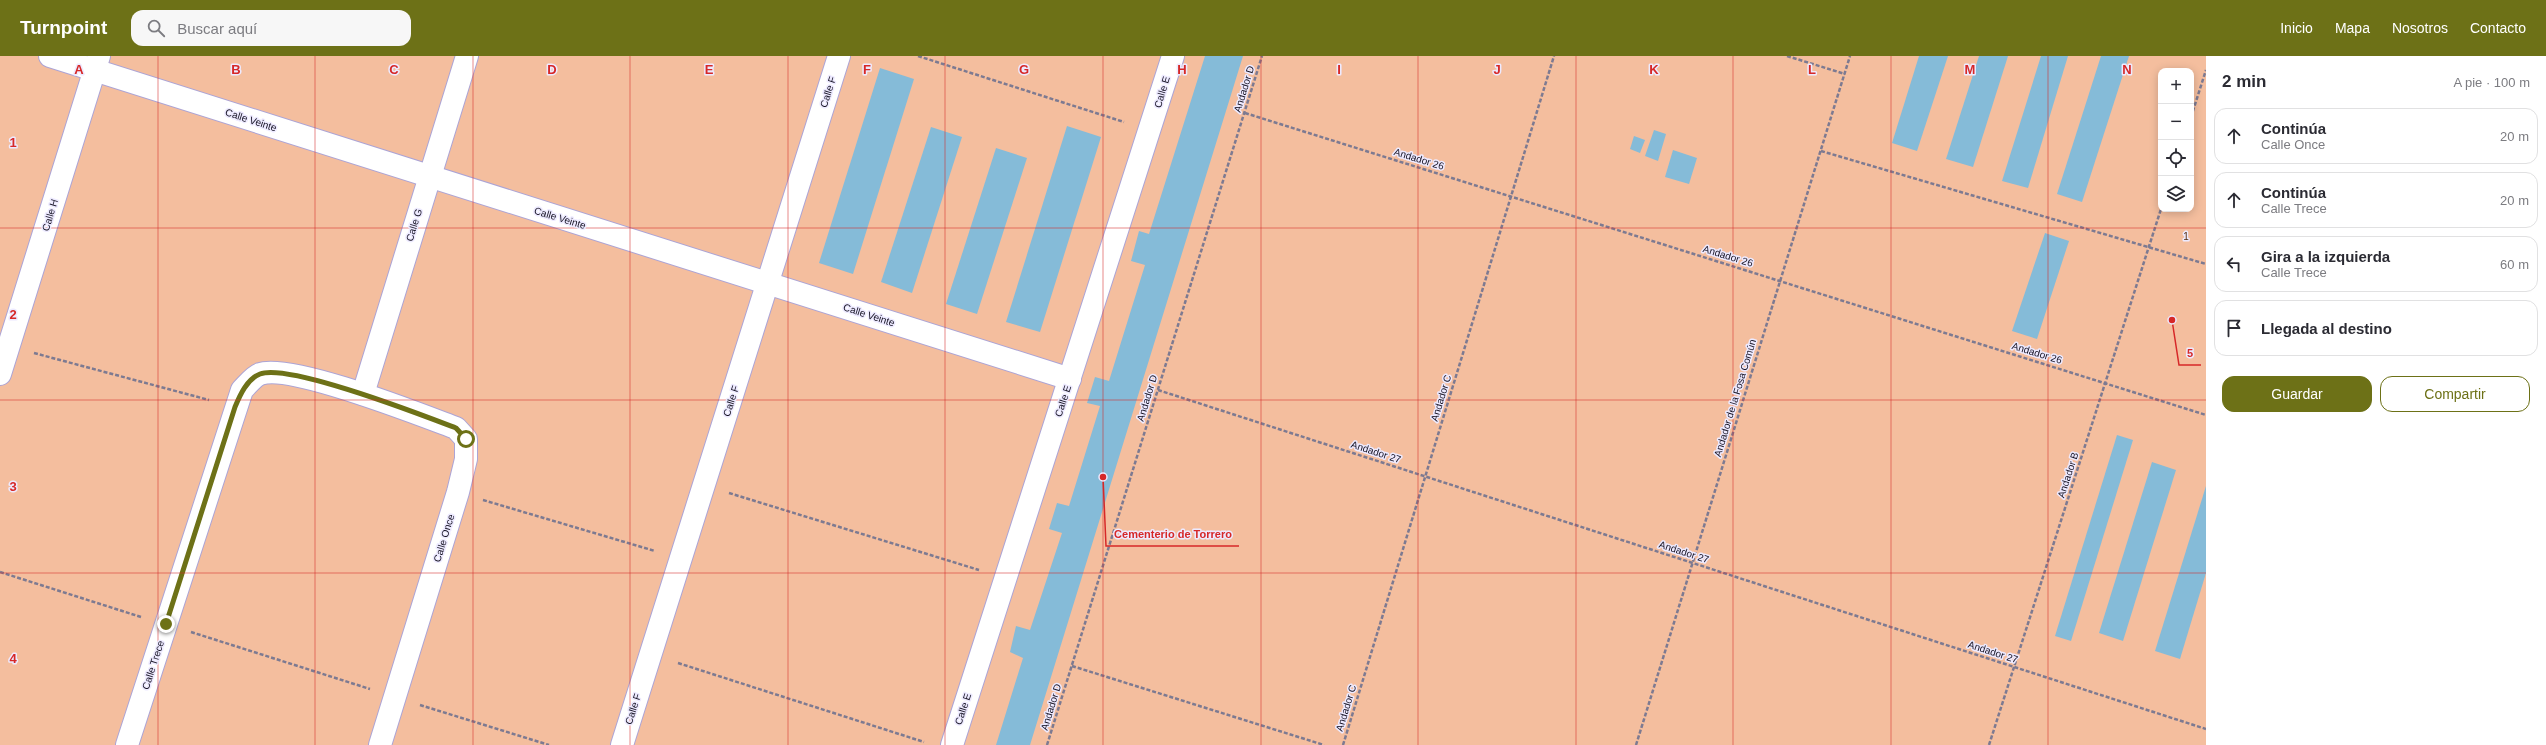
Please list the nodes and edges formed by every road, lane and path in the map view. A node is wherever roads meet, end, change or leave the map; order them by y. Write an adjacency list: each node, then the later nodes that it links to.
1 (50, 56): 10 (lane, Calle Veinte)
2 (468, 56): 17 (lane, Calle G)
3 (839, 56): 23 (lane, Calle F)
4 (918, 56): 15 (path)
5 (1172, 56): 15 (lane, Calle E)
6 (1262, 56): 14 (path, Andador D)
7 (1554, 56): 18 (path, Andador C)
8 (1788, 56): 12 (path)
9 (1850, 56): 12 (path, Andador de la Fosa Común)
10 (97, 63): 17 (lane, Calle Veinte); 24 (lane, Calle H)
11 (2206, 70): 13 (path)
12 (1845, 74): 16 (path, Andador de la Fosa Común)
13 (2194, 107)
14 (1245, 112): 18 (path, Andador 26); 28 (path, Andador D)
15 (1150, 130): 26 (lane, Calle E)
16 (1821, 151): 20 (path); 22 (path, Andador de la Fosa Común)
17 (429, 177): 23 (lane, Calle Veinte); 29 (lane, Calle G)
18 (1512, 197): 22 (path, Andador 26); 32 (path, Andador C)
19 (2160, 212): 20 (path, Andador B)
20 (2149, 247): 21 (path); 27 (path, Andador B)
21 (2206, 264)
22 (1780, 281): 27 (path, Andador 26); 36 (path, Andador de la Fosa Común)
23 (768, 282): 26 (lane, Calle Veinte); 33 (lane, Calle F)
24 (9, 346): 25 (lane, Calle H); 30 (path)
25 (0, 374)
26 (1070, 378): 38 (lane, Calle E)
27 (2106, 383): 31 (path, Andador 26); 42 (path, Andador B)
28 (1158, 390): 32 (path, Andador 27); 41 (path, Andador D)
29 (363, 394): 30 (lane, Calle Trece); 34 (lane, Calle Once)
30 (235, 407): 39 (lane, Calle Trece)
31 (2206, 415)
32 (1426, 477): 36 (path, Andador 27); 53 (path, Andador C)
33 (704, 486): 35 (lane, Calle F); 38 (path)
34 (458, 492): 35 (path); 43 (lane, Calle Once)
35 (681, 559): 40 (lane, Calle F)
36 (1692, 563): 42 (path, Andador 27); 54 (path, Andador de la Fosa Común)
37 (0, 572): 39 (path)
38 (1006, 578): 50 (lane, Calle E)
39 (166, 624): 43 (path); 46 (lane, Calle Trece)
40 (650, 654): 45 (path); 49 (lane, Calle F)
41 (1072, 666): 51 (path, Andador D); 52 (path)
42 (2014, 667): 44 (path, Andador 27); 55 (path, Andador B)
43 (395, 697): 47 (lane, Calle Once); 48 (path)
44 (2206, 729)
45 (927, 743)
46 (127, 745)
47 (380, 745)
48 (549, 745)
49 (622, 745)
50 (952, 745)
51 (1047, 745)
52 (1324, 745)
53 (1343, 745)
54 (1636, 745)
55 (1989, 745)

